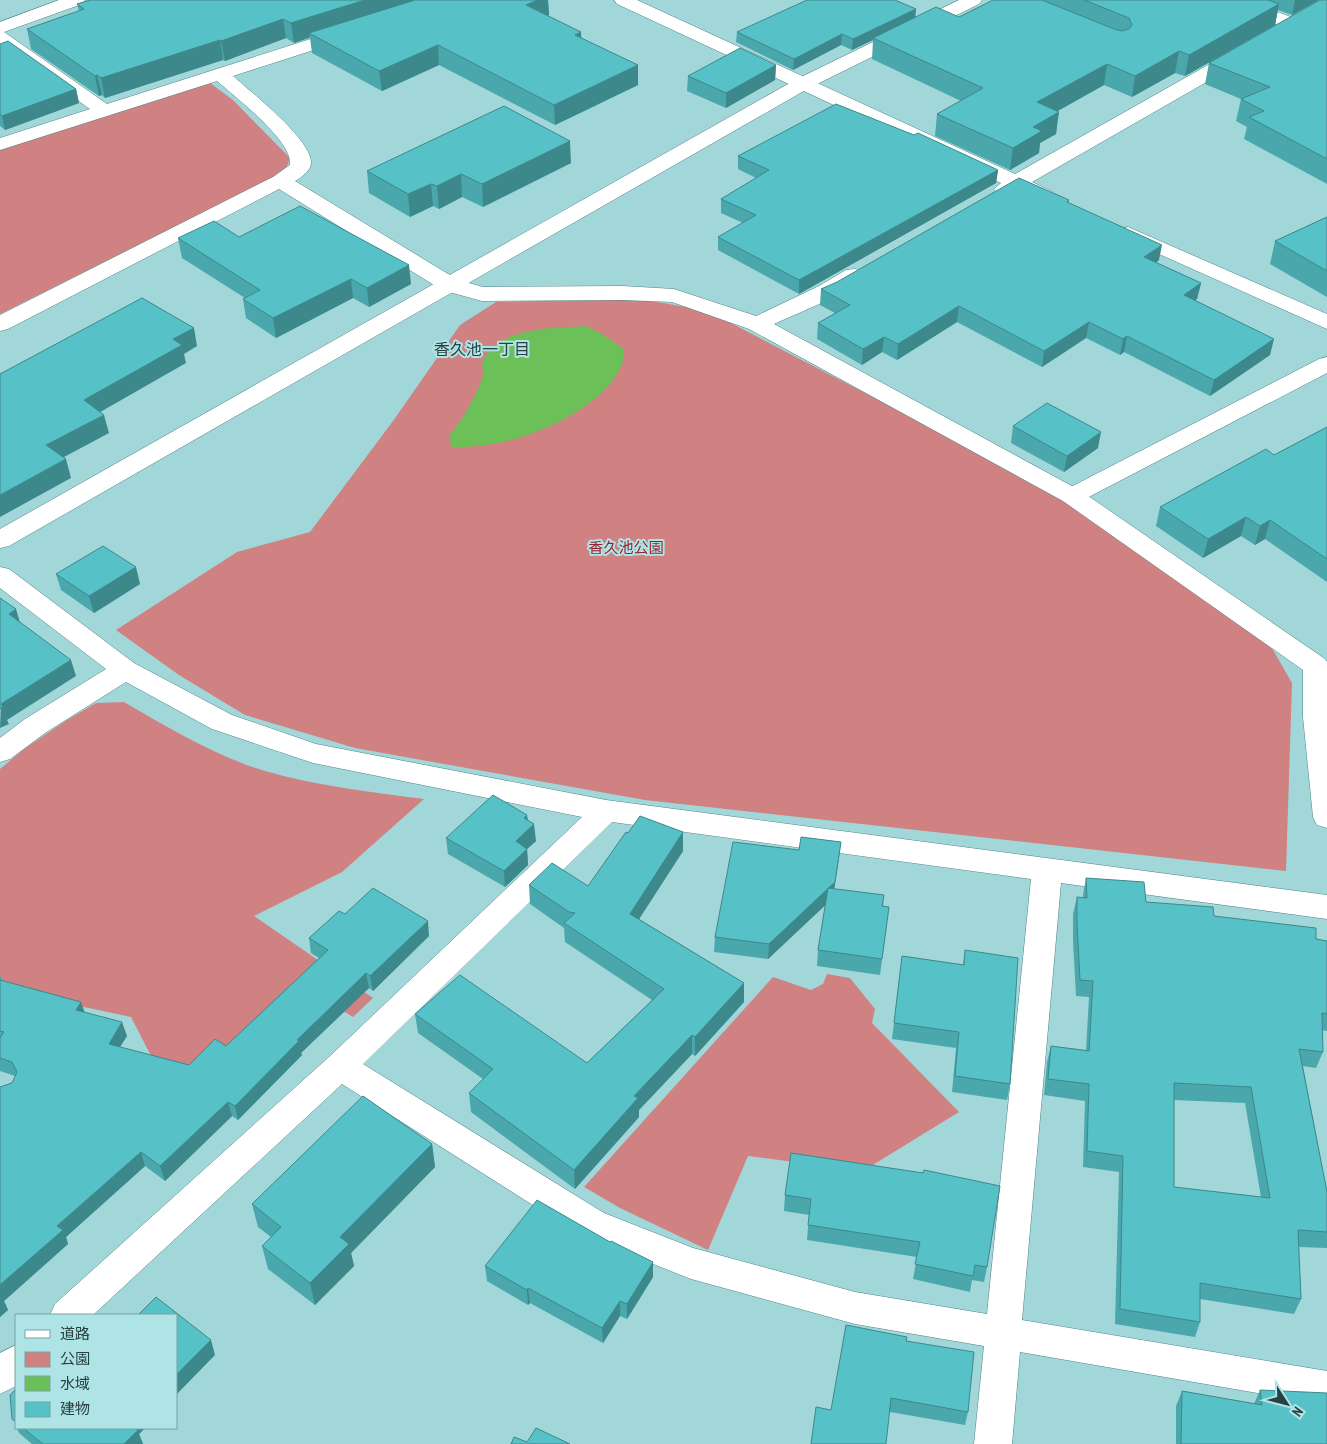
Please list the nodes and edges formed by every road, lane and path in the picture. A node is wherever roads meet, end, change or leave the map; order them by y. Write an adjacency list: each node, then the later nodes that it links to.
1 (76, 0): 5 (street)
2 (623, 0): 11 (street)
3 (973, 0): 11 (street)
4 (1228, 0): 7 (street)
5 (0, 28)
6 (359, 30): 10 (street)
7 (1276, 34)
8 (0, 37): 12 (street)
9 (1250, 49): 15 (street)
10 (220, 74): 12 (street); 14 (street)
11 (802, 84): 15 (street); 20 (street)
12 (105, 111): 13 (street)
13 (0, 144)
14 (280, 181): 20 (street); 22 (street)
15 (1016, 183): 16 (street); 17 (street)
16 (990, 197)
17 (1060, 202)
18 (1114, 226): 21 (street)
19 (870, 266): 23 (street)
20 (450, 285): 23 (street); 26 (street)
21 (1327, 322)
22 (0, 324)
23 (757, 324): 25 (street)
24 (1327, 364): 25 (street)
25 (1072, 496): 28 (street)
26 (0, 540)
27 (0, 575): 29 (street)
28 (1321, 662): 32 (street)
29 (125, 670): 30 (street); 31 (street)
30 (0, 752)
31 (606, 811): 33 (street); 35 (street)
32 (1327, 817)
33 (1047, 870): 34 (street); 37 (street)
34 (1327, 907)
35 (340, 1066): 36 (street); 37 (street)
36 (69, 1314)
37 (1002, 1334): 40 (street); 41 (street)
38 (15, 1363): 39 (street)
39 (0, 1377)
40 (1327, 1388)
41 (993, 1444)

